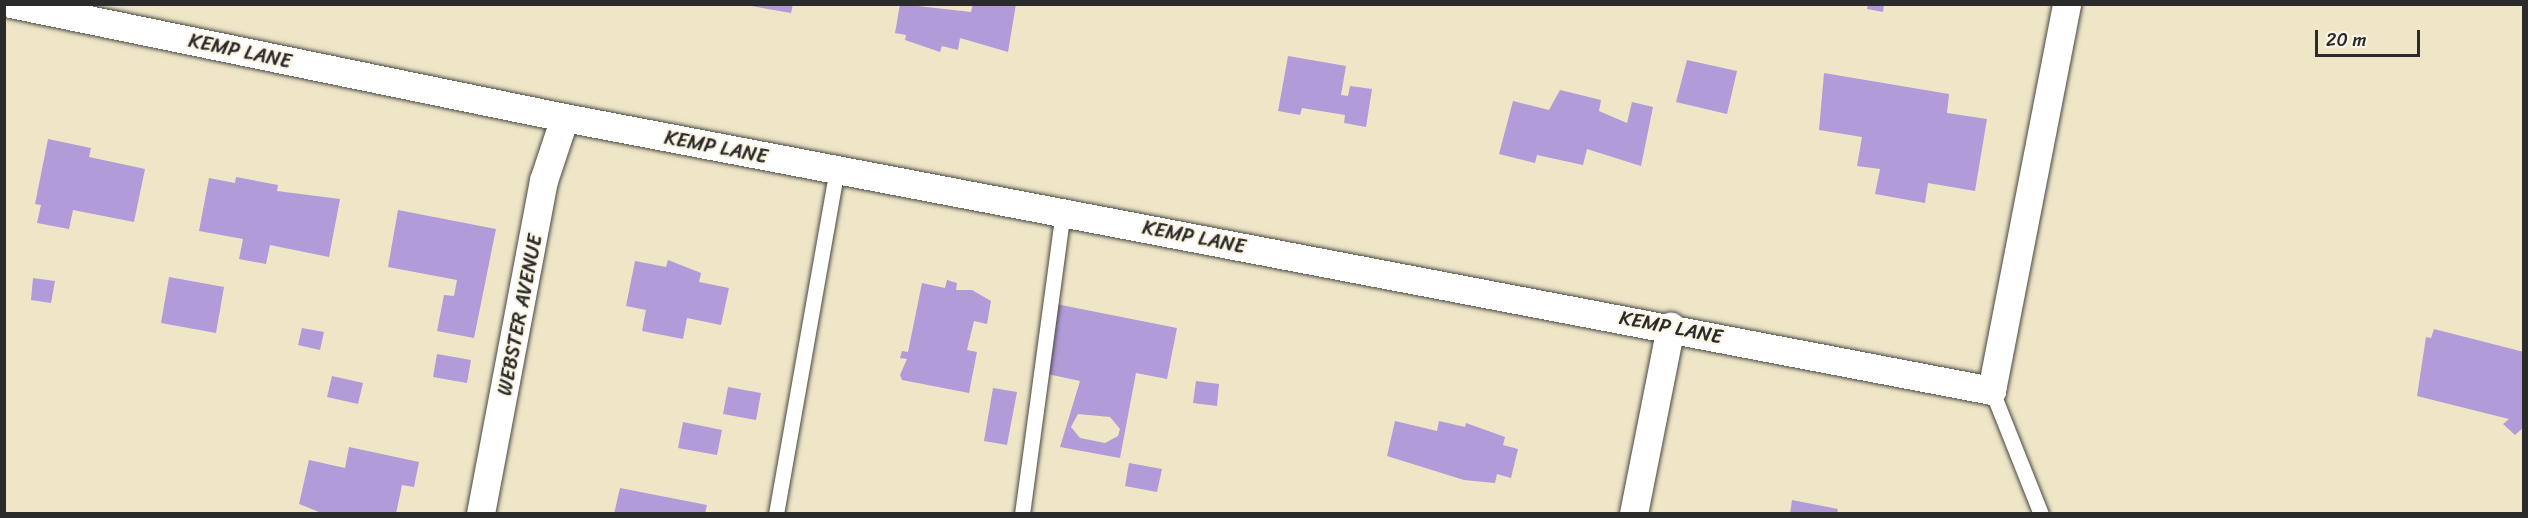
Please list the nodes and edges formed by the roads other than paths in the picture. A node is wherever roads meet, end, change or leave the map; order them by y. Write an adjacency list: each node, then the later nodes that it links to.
1 (11, 4): 3 (street, KEMP LANE)
2 (2067, 4): 7 (street)
3 (565, 118): 4 (street, KEMP LANE); 8 (street, WEBSTER AVENUE)
4 (837, 169): 5 (street, KEMP LANE); 9 (lane)
5 (1063, 212): 6 (street, KEMP LANE); 10 (lane)
6 (1671, 327): 7 (street, KEMP LANE); 11 (street)
7 (1992, 391): 12 (lane)
8 (481, 513)
9 (776, 513)
10 (1022, 513)
11 (1634, 513)
12 (2041, 513)

